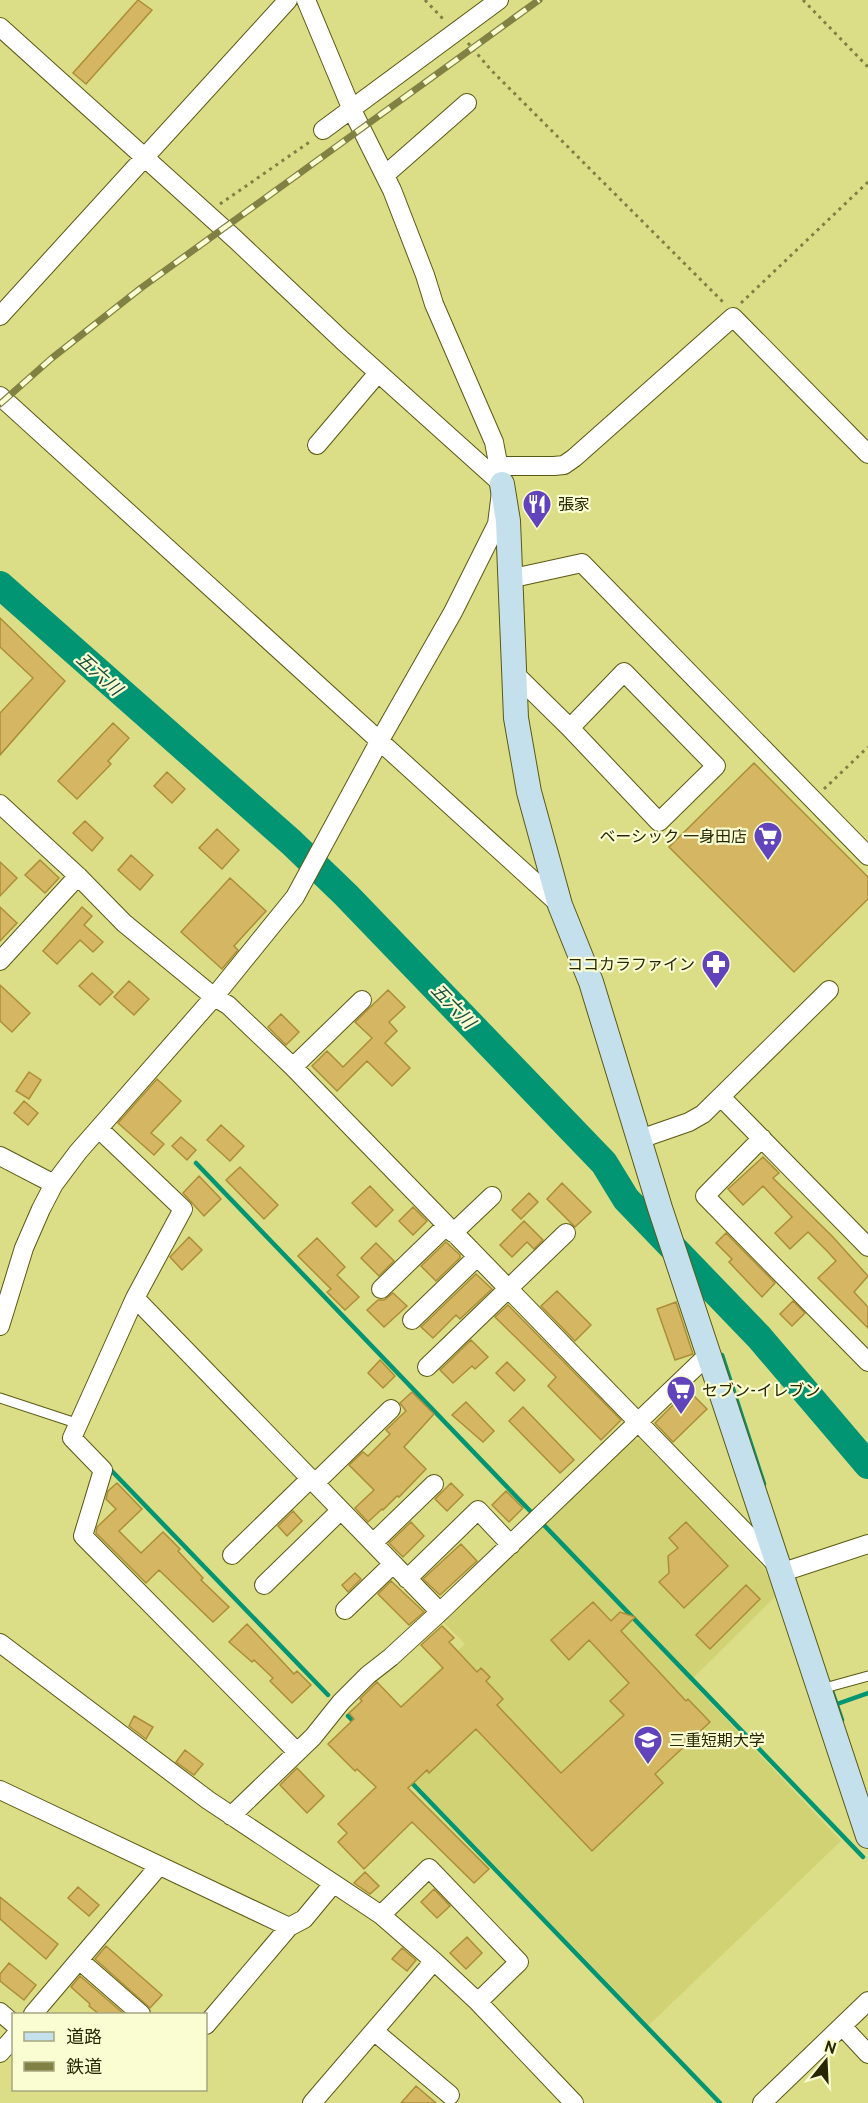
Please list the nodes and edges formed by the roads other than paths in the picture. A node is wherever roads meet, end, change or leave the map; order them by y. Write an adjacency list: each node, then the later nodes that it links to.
1 (288, 0): 8 (street)
2 (306, 0): 6 (street)
3 (499, 0): 6 (street)
4 (0, 27): 8 (street)
5 (467, 103): 9 (street)
6 (352, 110): 7 (street); 9 (street)
7 (323, 130)
8 (144, 157): 10 (street); 11 (street)
9 (385, 176): 15 (street)
10 (0, 316)
11 (378, 373): 13 (street); 15 (street)
12 (0, 396): 20 (street)
13 (317, 444)
14 (868, 454): 15 (street)
15 (500, 475): 16 (street)
16 (503, 523): 17 (street); 20 (street)
17 (509, 579): 18 (street); 22 (street)
18 (513, 672): 19 (street); 24 (street)
19 (570, 728): 19 (street)
20 (380, 740): 24 (street); 27 (street)
21 (0, 804): 23 (street)
22 (868, 856)
23 (78, 876): 25 (street); 27 (street)
24 (560, 905): 32 (street)
25 (0, 961)
26 (829, 990): 30 (street)
27 (214, 997): 29 (street); 31 (street)
28 (362, 1000): 29 (street)
29 (292, 1067): 37 (street)
30 (721, 1097): 32 (street); 33 (street)
31 (99, 1129): 35 (street); 43 (street)
32 (640, 1138): 46 (street)
33 (762, 1138): 39 (street); 47 (street)
34 (0, 1156): 35 (street)
35 (54, 1184): 44 (street)
36 (492, 1196): 37 (street)
37 (450, 1230): 40 (street); 41 (street)
38 (566, 1233): 42 (street)
39 (868, 1247)
40 (477, 1257): 42 (street); 45 (street)
41 (381, 1289)
42 (508, 1289): 48 (street); 51 (street)
43 (135, 1298): 52 (street); 53 (street)
44 (1, 1319)
45 (412, 1320)
46 (709, 1354): 51 (street); 61 (street)
47 (868, 1362)
48 (427, 1366)
49 (0, 1398): 52 (lane)
50 (391, 1409): 53 (street)
51 (638, 1421): 58 (street); 61 (street)
52 (79, 1424): 69 (street)
53 (313, 1481): 55 (street); 59 (street)
54 (434, 1485): 56 (street)
55 (341, 1510): 56 (street); 63 (street)
56 (372, 1543): 60 (street)
57 (868, 1544): 61 (street)
58 (511, 1545): 62 (street); 65 (street)
59 (232, 1554)
60 (393, 1564): 62 (street); 64 (street)
61 (779, 1570): 68 (street)
62 (408, 1579): 65 (street)
63 (264, 1585)
64 (345, 1610)
65 (440, 1612): 69 (street)
66 (0, 1643): 71 (street)
67 (868, 1676): 68 (lane)
68 (827, 1688): 72 (street)
69 (297, 1752): 71 (street)
70 (0, 1790): 73 (street)
71 (231, 1816): 74 (street)
72 (868, 1836)
73 (159, 1866): 76 (street); 77 (street)
74 (333, 1884): 75 (street); 76 (street)
75 (381, 1915): 78 (street); 80 (street)
76 (289, 1928): 85 (street)
77 (79, 1960): 82 (street); 83 (street)
78 (434, 1961): 80 (street); 87 (street)
79 (868, 2001): 86 (street)
80 (478, 2002): 93 (street)
81 (0, 2012): 84 (street)
82 (34, 2013)
83 (140, 2013)
84 (12, 2022)
85 (207, 2024)
86 (842, 2026): 90 (street); 94 (street)
87 (374, 2031): 91 (street); 92 (street)
88 (12, 2039): 89 (street)
89 (0, 2053)
90 (868, 2054)
91 (450, 2095)
92 (312, 2103)
93 (574, 2103)
94 (762, 2103)

